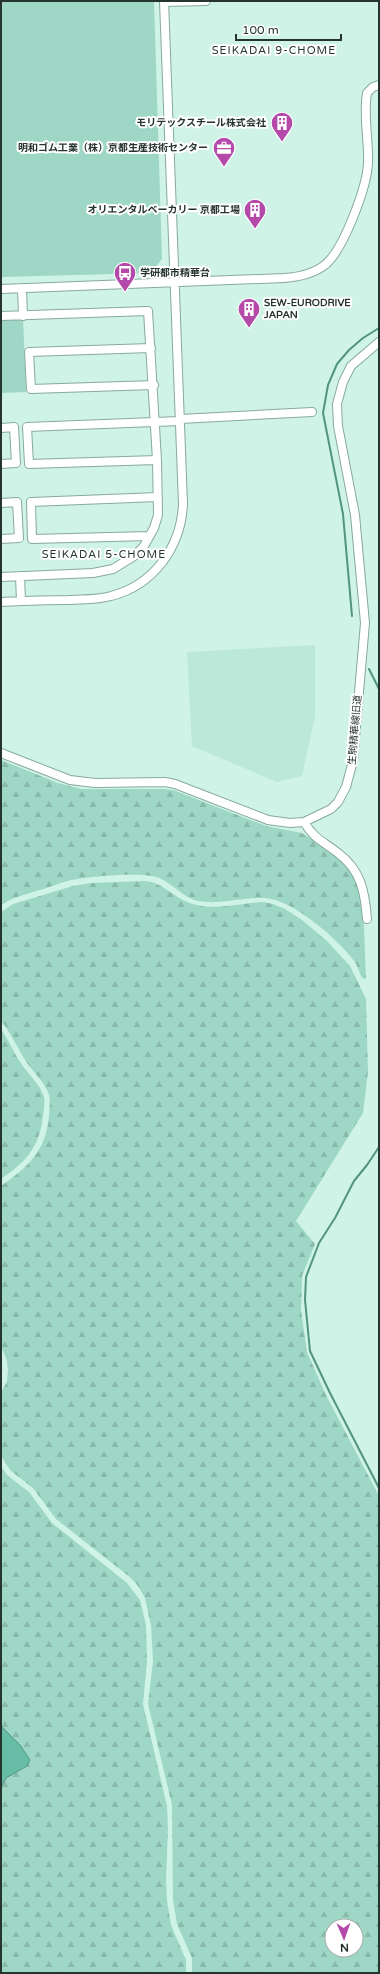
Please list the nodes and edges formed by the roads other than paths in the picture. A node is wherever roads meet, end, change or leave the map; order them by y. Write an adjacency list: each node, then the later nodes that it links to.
1 (206, 1): 2 (street)
2 (164, 2): 4 (street)
3 (379, 85): 4 (street)
4 (174, 282): 5 (street); 13 (street)
5 (22, 288): 6 (street); 8 (street)
6 (1, 289)
7 (1, 316): 8 (street)
8 (23, 316): 10 (street)
9 (379, 342): 29 (street, 生駒精華線旧道)
10 (151, 348): 11 (street); 11 (street)
11 (154, 385): 14 (street)
12 (312, 412): 13 (street)
13 (180, 420): 14 (street); 26 (street)
14 (156, 422): 16 (street); 18 (street)
15 (14, 427): 16 (street); 17 (street); 19 (street)
16 (27, 427): 18 (street)
17 (1, 428)
18 (157, 460): 20 (street)
19 (1, 464)
20 (158, 497): 22 (street); 22 (street)
21 (1, 502): 23 (street)
22 (149, 536): 24 (street)
23 (1, 539)
24 (20, 576): 25 (street); 26 (street)
25 (1, 577)
26 (21, 601): 27 (street)
27 (1, 602)
28 (1, 753): 29 (street, 生駒精華線旧道)
29 (304, 822): 30 (street)
30 (367, 919)

